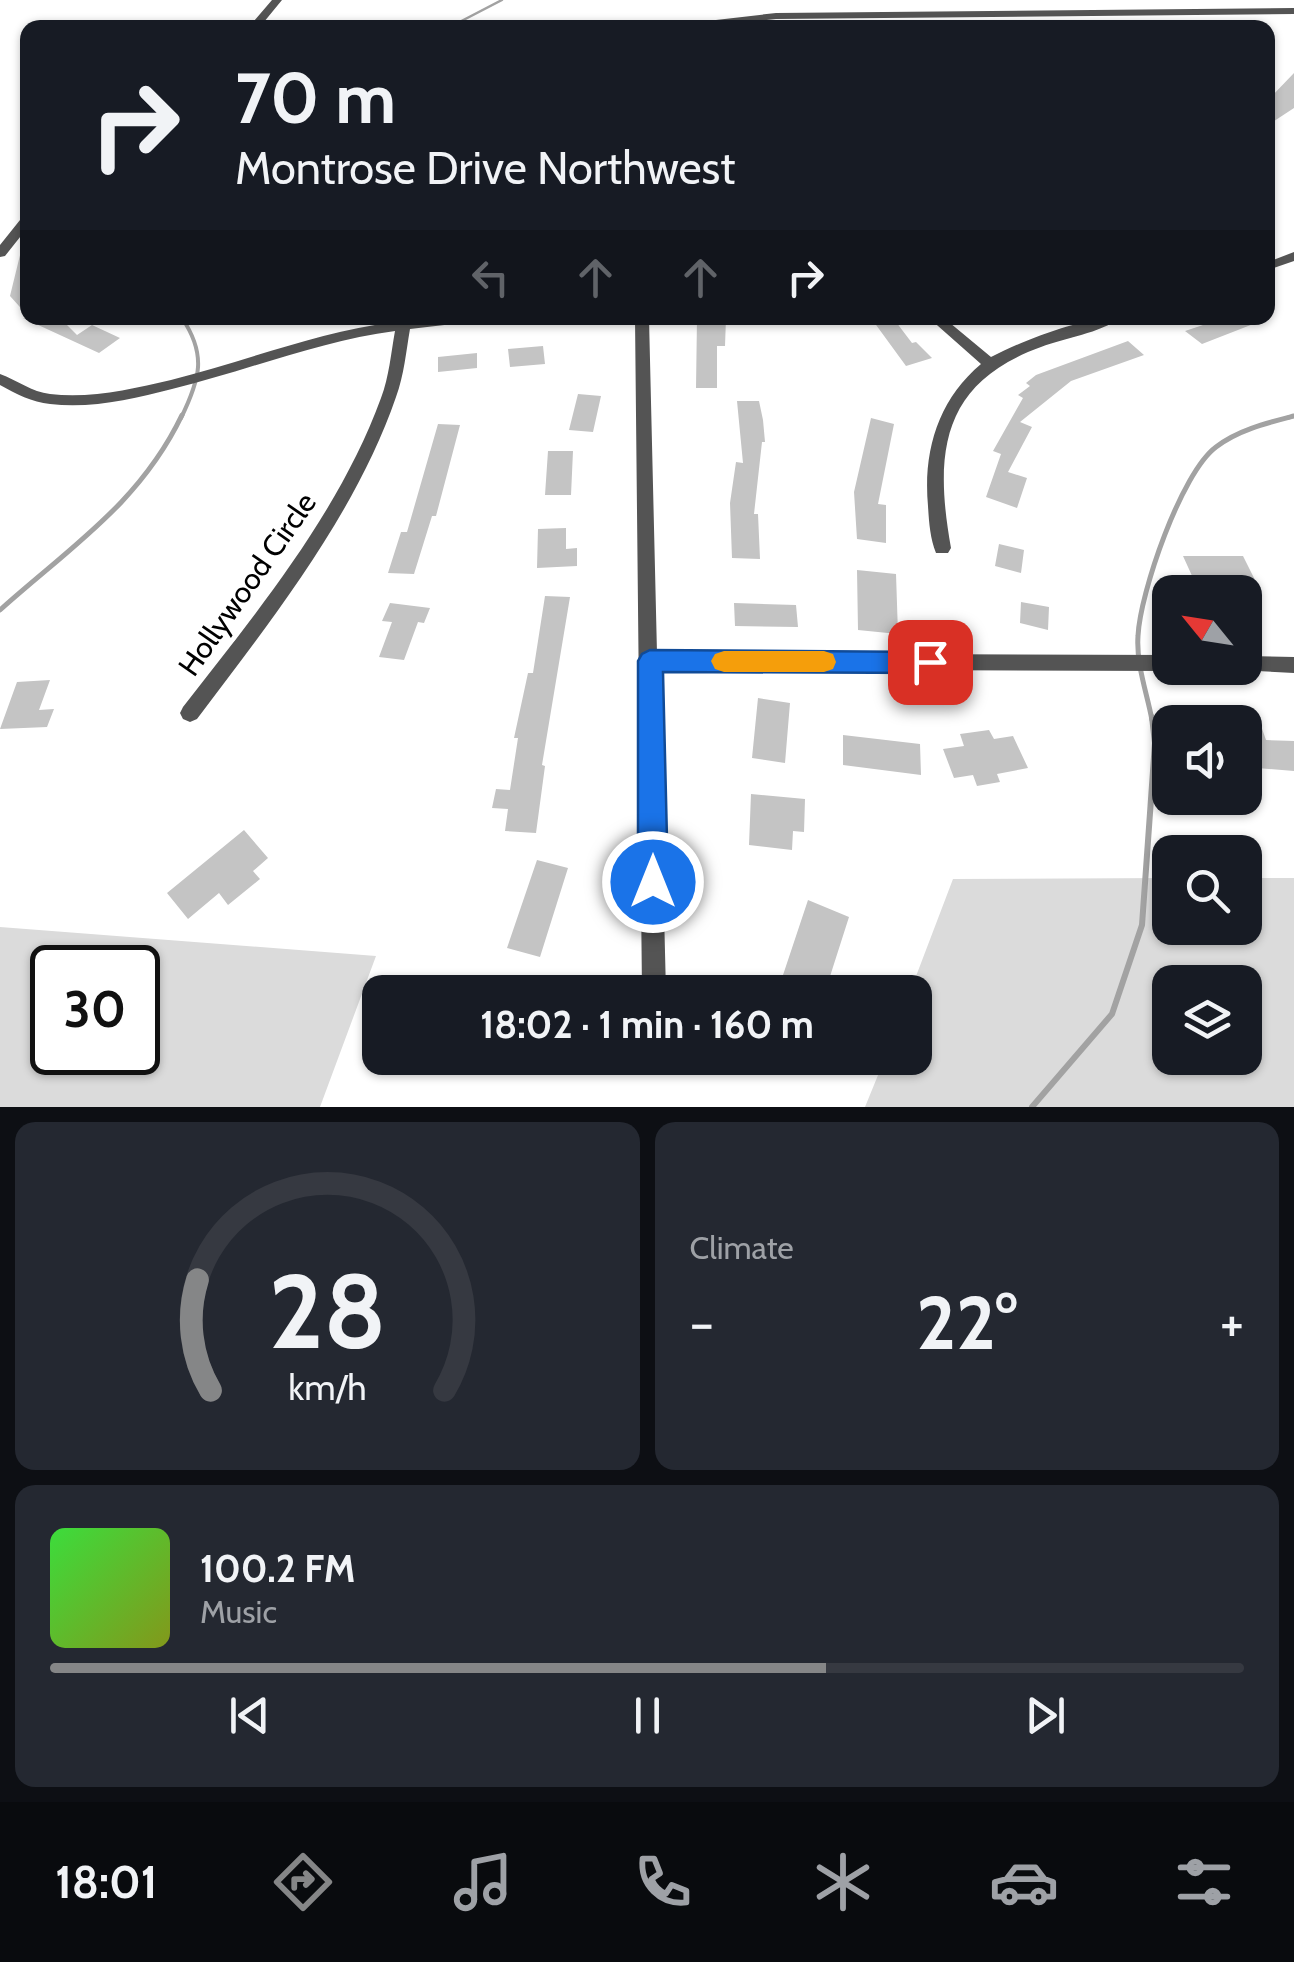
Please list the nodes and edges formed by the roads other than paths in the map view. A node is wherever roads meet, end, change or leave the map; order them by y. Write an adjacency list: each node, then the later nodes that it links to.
1 (277, 0): 7 (street)
2 (1017, 0): 6 (street)
3 (1200, 0): 4 (street)
4 (1210, 10): 5 (street); 6 (street); 9 (street)
5 (1294, 11)
6 (1029, 12): 8 (street)
7 (260, 20)
8 (723, 20)
9 (1219, 20)
10 (20, 228): 11 (street)
11 (0, 253)
12 (389, 325): 18 (street)
13 (401, 325): 24 (street, Hollywood Circle)
14 (642, 325): 20 (street)
15 (944, 325): 17 (street)
16 (1094, 325): 17 (street)
17 (990, 364): 19 (street)
18 (0, 378)
19 (942, 548)
20 (650, 661): 21 (street); 25 (street)
21 (1152, 664)
22 (1262, 664): 23 (street)
23 (1294, 665)
24 (190, 713)
25 (654, 975)

